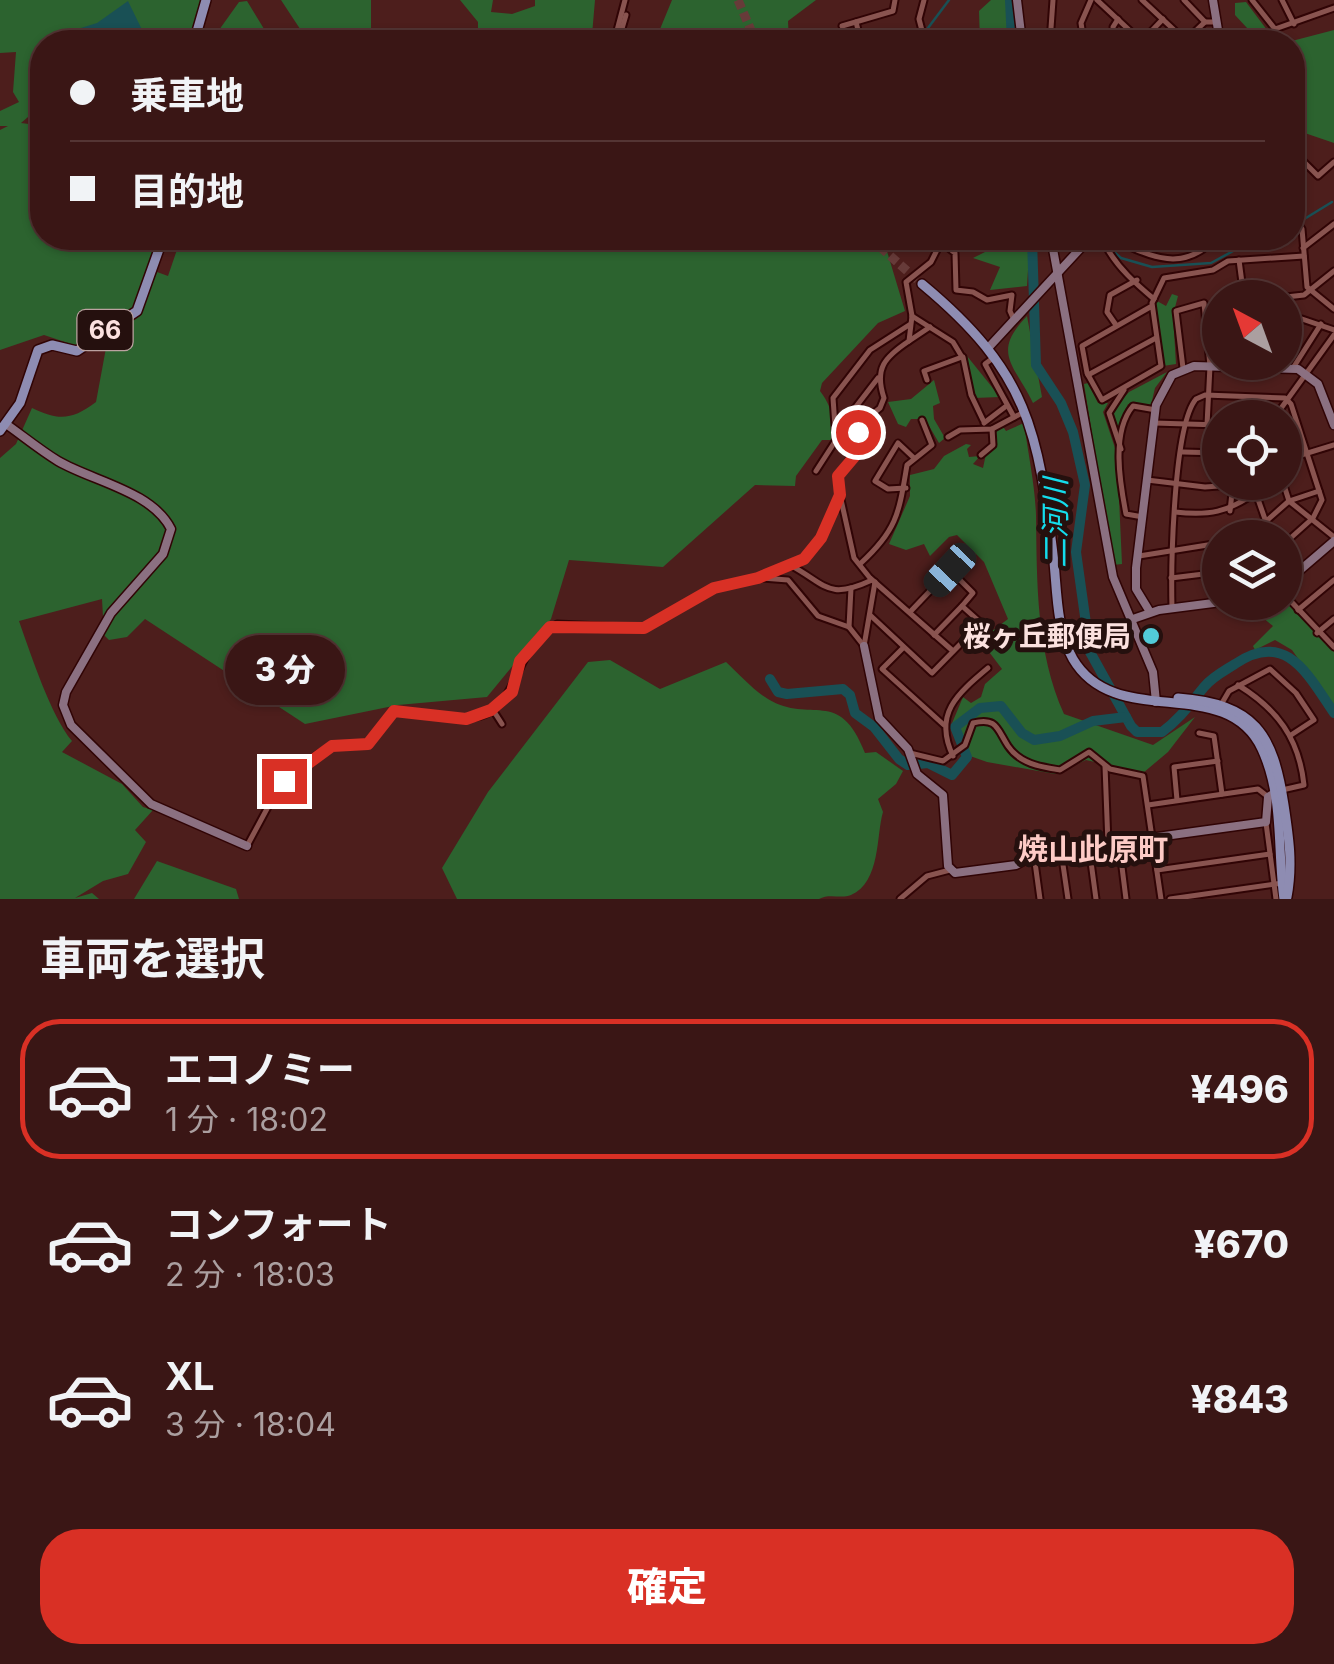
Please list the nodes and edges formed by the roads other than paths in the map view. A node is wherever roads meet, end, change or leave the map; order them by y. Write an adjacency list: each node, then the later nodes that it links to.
1 (206, 0): 22 (main road)
2 (625, 0): 23 (street)
3 (924, 0): 26 (street)
4 (1016, 0): 27 (street)
5 (1053, 0): 28 (street)
6 (1094, 0): 16 (street); 29 (street)
7 (1142, 0): 15 (street)
8 (1184, 0): 18 (street)
9 (1213, 0): 19 (street)
10 (1252, 0): 20 (street)
11 (1282, 0): 20 (street)
12 (893, 1): 17 (street)
13 (1334, 8): 20 (street)
14 (626, 15): 24 (street)
15 (1163, 19): 32 (street); 33 (street)
16 (1118, 20): 30 (street); 31 (street)
17 (856, 22): 21 (street); 25 (street)
18 (1205, 22): 19 (street); 34 (street)
19 (1216, 22): 35 (street)
20 (1294, 24)
21 (842, 26)
22 (197, 30)
23 (619, 30)
24 (620, 30)
25 (858, 30)
26 (920, 30)
27 (1020, 30)
28 (1051, 30)
29 (1082, 30)
30 (1113, 30)
31 (1128, 30)
32 (1152, 30)
33 (1174, 30)
34 (1197, 30)
35 (1218, 30)
36 (1334, 162): 37 (street)
37 (1305, 164)
38 (1334, 224): 47 (street)
39 (160, 250): 95 (main road, 66)
40 (937, 250): 59 (street)
41 (953, 250): 60 (street)
42 (1053, 250): 50 (street)
43 (1078, 250): 50 (street)
44 (1107, 250): 51 (street)
45 (1138, 250): 46 (street)
46 (1201, 250)
47 (1304, 252): 48 (street); 54 (street)
48 (1239, 260): 52 (street); 56 (street)
49 (1334, 271): 54 (street)
50 (1056, 273): 60 (street); 146 (street)
51 (1137, 280): 56 (street); 63 (street)
52 (1242, 280)
53 (922, 284): 70 (main road)
54 (1311, 291): 55 (street); 58 (street)
55 (1302, 293)
56 (1153, 302): 63 (street); 67 (street)
57 (1202, 304): 74 (street)
58 (1334, 309)
59 (912, 316): 64 (street); 65 (street)
60 (1017, 317): 70 (street)
61 (1302, 320): 62 (street)
62 (1321, 324): 66 (street); 71 (street)
63 (1116, 325): 77 (street)
64 (910, 326): 68 (street); 97 (street)
65 (930, 327): 68 (street); 72 (street)
66 (1334, 332): 69 (street)
67 (1157, 338): 77 (street); 81 (street)
68 (909, 341): 78 (street)
69 (1331, 347): 76 (street)
70 (992, 352): 87 (main road); 88 (street)
71 (1302, 353)
72 (962, 356): 79 (street); 90 (street)
73 (1202, 367): 74 (street)
74 (1183, 368): 86 (street)
75 (1302, 372): 76 (street)
76 (1308, 374): 84 (street); 94 (street)
77 (1088, 375): 81 (street)
78 (878, 378): 97 (street); 114 (street)
79 (927, 380)
80 (1210, 380): 82 (street)
81 (1124, 390): 101 (street)
82 (1209, 395): 83 (street); 84 (street); 92 (street)
83 (1209, 400)
84 (1288, 400)
85 (1004, 408): 90 (street)
86 (1156, 410): 91 (street); 101 (street)
87 (1026, 411): 88 (street); 156 (main road)
88 (1014, 417): 96 (street)
89 (922, 420): 107 (street)
90 (984, 423): 96 (street); 98 (street)
91 (1154, 423): 92 (street); 109 (street)
92 (1186, 424): 93 (street); 102 (street)
93 (1202, 424)
94 (1334, 425)
95 (3, 428): 175 (street)
96 (992, 429): 105 (street)
97 (836, 430): 108 (street)
98 (948, 437)
99 (1302, 438): 104 (street)
100 (1334, 445): 104 (street)
101 (1121, 449): 120 (street)
102 (1182, 452): 103 (street); 110 (street)
103 (1202, 453)
104 (1308, 454): 106 (street); 113 (street)
105 (980, 455)
106 (1302, 456)
107 (914, 458): 112 (street); 112 (street)
108 (816, 471)
109 (1147, 480): 110 (street); 120 (street)
110 (1178, 484): 111 (street); 119 (street)
111 (1202, 484)
112 (906, 488): 128 (street)
113 (1319, 491): 117 (street); 121 (street)
114 (840, 495): 128 (street); 129 (street)
115 (1231, 500): 118 (street)
116 (1246, 500): 118 (street)
117 (1289, 501): 121 (street); 122 (street)
118 (1230, 511): 119 (street)
119 (1175, 512): 126 (street)
120 (1143, 517): 127 (street)
121 (1312, 519): 123 (street); 124 (street)
122 (1268, 520)
123 (1302, 528)
124 (1334, 540): 130 (street)
125 (1202, 547): 126 (street)
126 (1170, 551): 127 (street); 133 (street)
127 (1138, 556): 142 (street)
128 (861, 563): 135 (street)
129 (790, 564): 132 (street); 136 (street)
130 (1302, 569)
131 (1202, 574): 133 (street)
132 (758, 578): 147 (street); 158 (street)
133 (1171, 578): 139 (street)
134 (1334, 580): 140 (street)
135 (873, 581): 136 (street); 141 (street); 143 (street)
136 (851, 588): 147 (street)
137 (1202, 604): 139 (street)
138 (962, 606): 141 (street); 149 (street); 153 (street)
139 (1172, 608): 142 (street)
140 (1302, 608)
141 (910, 612): 149 (street)
142 (1150, 612): 146 (street)
143 (870, 616): 150 (street); 152 (street)
144 (1302, 616): 148 (street)
145 (1334, 619): 148 (street)
146 (1130, 620): 156 (street)
147 (849, 628): 150 (street)
148 (1317, 633): 151 (street)
149 (934, 634): 153 (street)
150 (864, 646): 164 (street)
151 (1334, 647)
152 (903, 648): 153 (street); 160 (street)
153 (953, 651)
154 (988, 668): 160 (street)
155 (1238, 684): 157 (street); 162 (street); 162 (street)
156 (1156, 702): 157 (main road)
157 (1214, 704): 167 (main road)
158 (492, 710): 159 (street); 175 (street)
159 (502, 724)
160 (944, 725): 163 (street)
161 (1199, 734): 165 (street)
162 (1291, 735): 167 (street)
163 (954, 756): 164 (street); 166 (street)
164 (911, 760): 180 (street)
165 (1218, 761): 168 (street); 169 (street)
166 (1105, 766): 170 (street); 174 (street)
167 (1274, 792): 168 (street); 171 (street); 182 (main road); 192 (main road)
168 (1222, 794): 169 (street)
169 (1177, 800): 170 (street)
170 (1148, 805): 172 (street)
171 (1266, 822): 172 (street); 178 (street)
172 (1153, 838): 173 (street); 181 (street)
173 (1119, 843): 174 (street); 188 (street)
174 (1108, 844): 176 (street)
175 (248, 846)
176 (1088, 847): 177 (street); 187 (street)
177 (1062, 850): 179 (street); 186 (street)
178 (1270, 854): 181 (street); 182 (street)
179 (1034, 855): 180 (street); 185 (street)
180 (950, 870): 184 (street)
181 (1156, 870): 189 (street)
182 (1278, 884): 183 (street); 191 (street); 192 (main road)
183 (1197, 897): 190 (street)
184 (900, 899)
185 (1040, 899)
186 (1068, 899)
187 (1096, 899)
188 (1126, 899)
189 (1161, 899)
190 (1170, 899)
191 (1276, 899)
192 (1285, 899)

